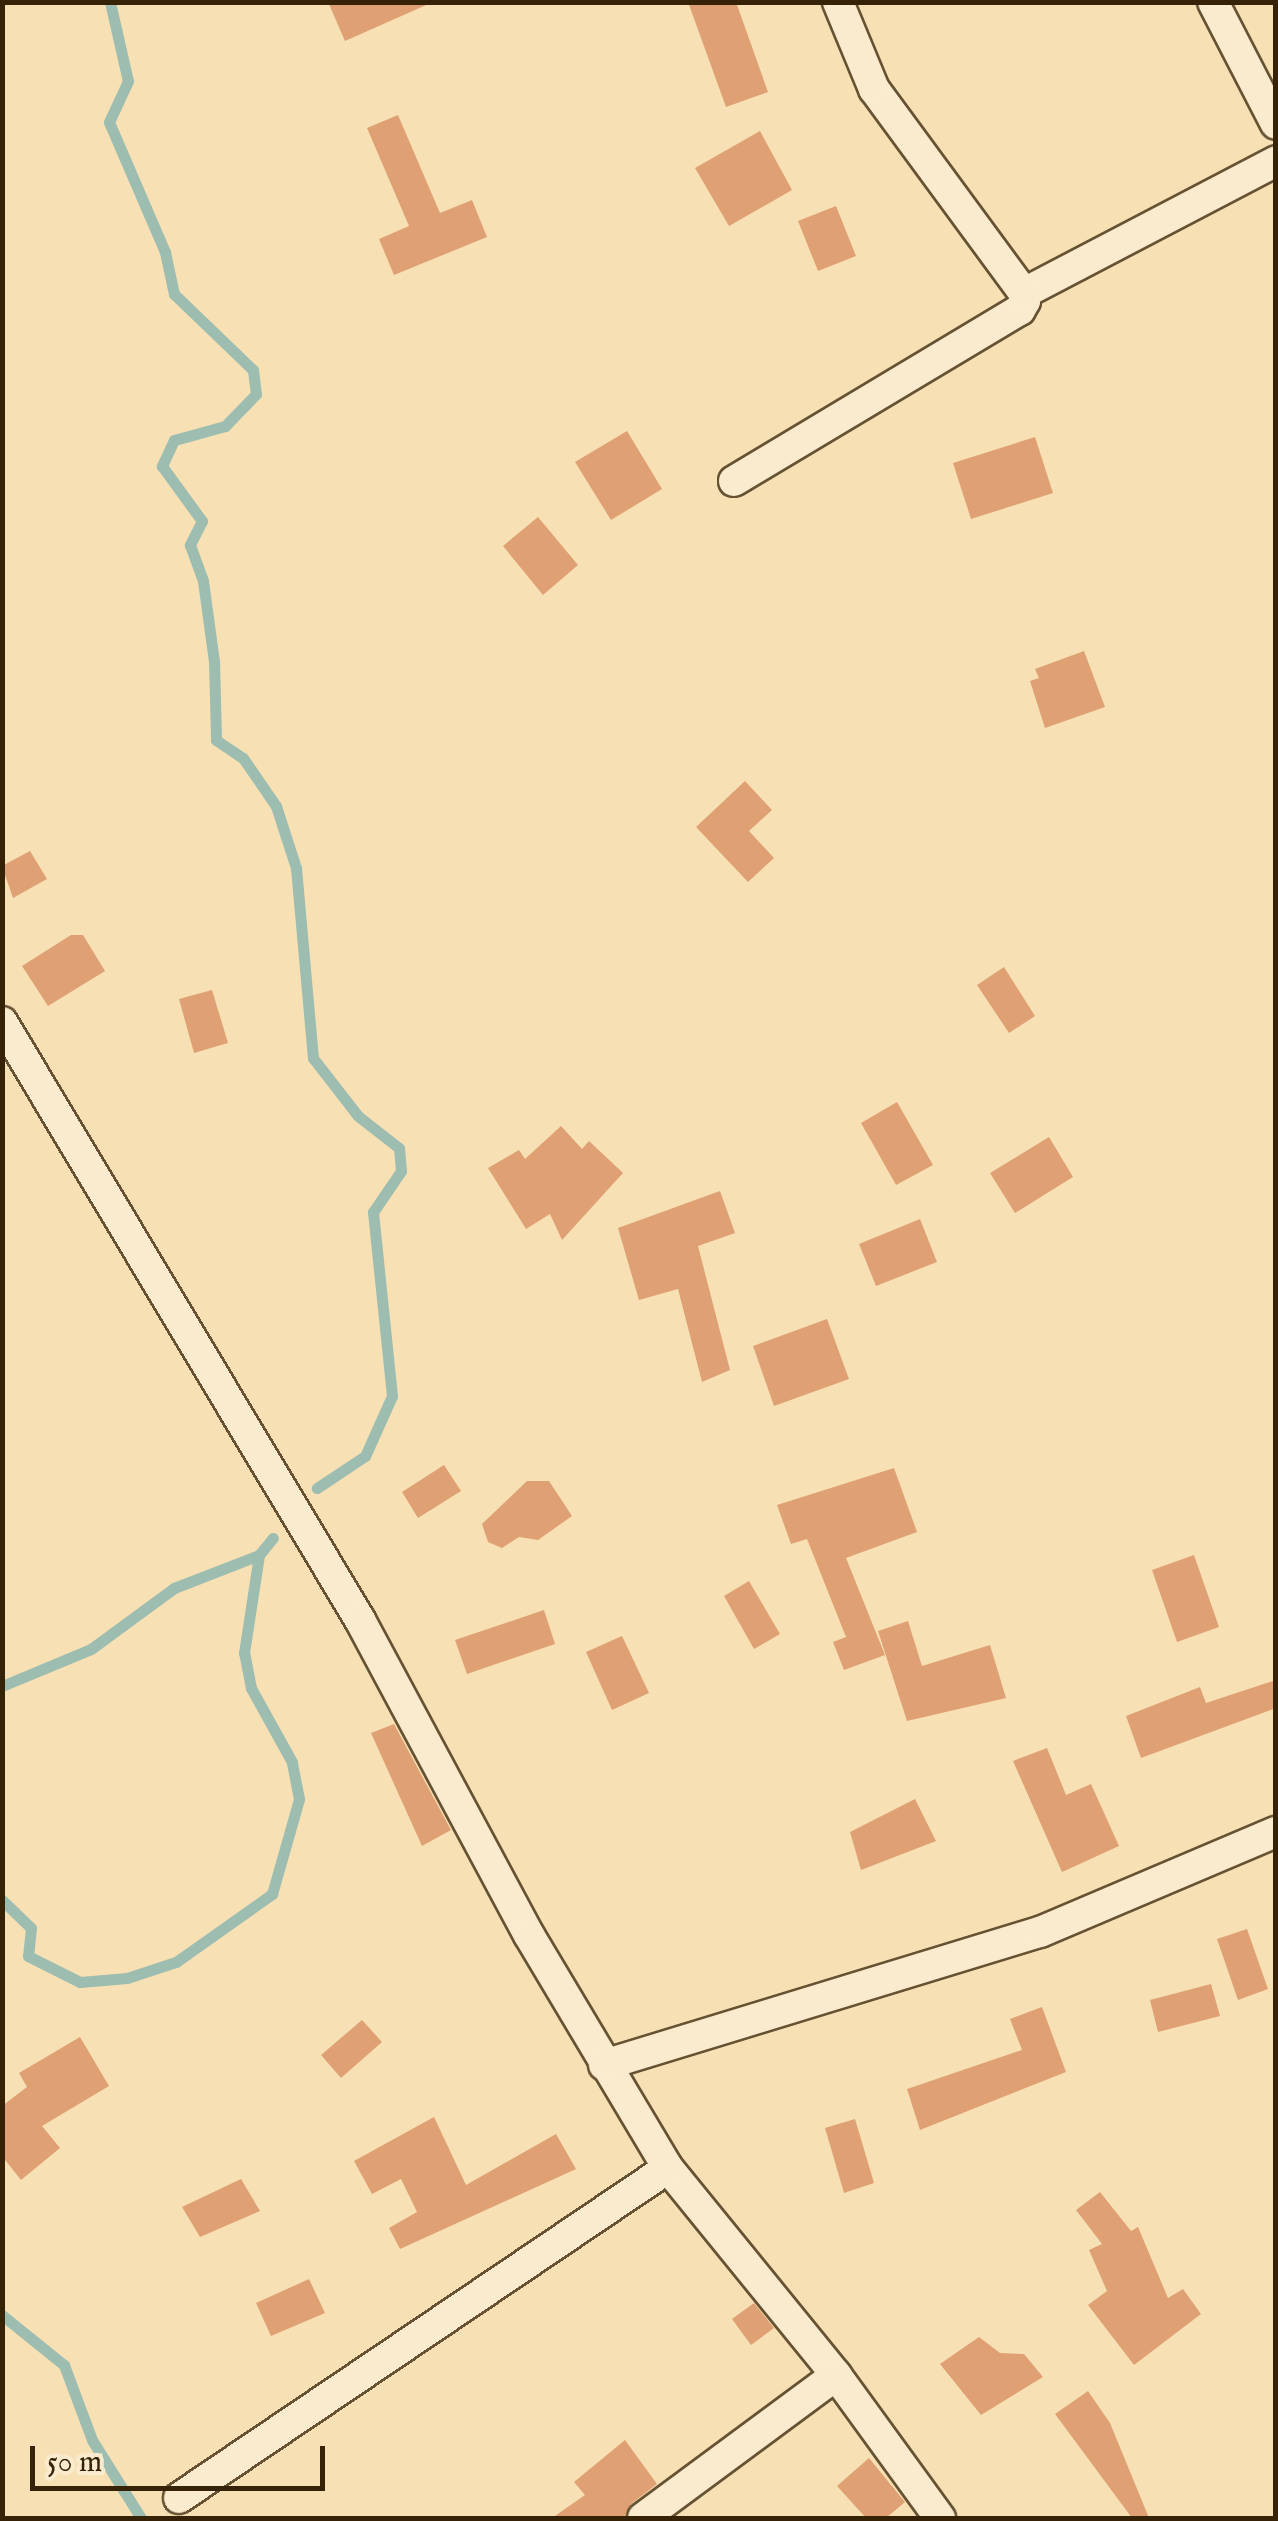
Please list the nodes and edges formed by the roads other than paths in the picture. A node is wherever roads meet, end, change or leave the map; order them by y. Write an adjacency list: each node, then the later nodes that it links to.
1 (838, 2): 5 (street)
2 (1214, 2): 3 (street)
3 (1276, 124)
4 (1276, 161): 5 (street)
5 (1024, 292): 6 (street)
6 (734, 481)
7 (2, 1022): 9 (street)
8 (1276, 1832): 9 (street)
9 (604, 2064): 10 (street)
10 (668, 2168): 11 (street); 12 (street)
11 (836, 2376): 13 (street); 14 (street)
12 (179, 2498)
13 (643, 2518)
14 (940, 2518)

